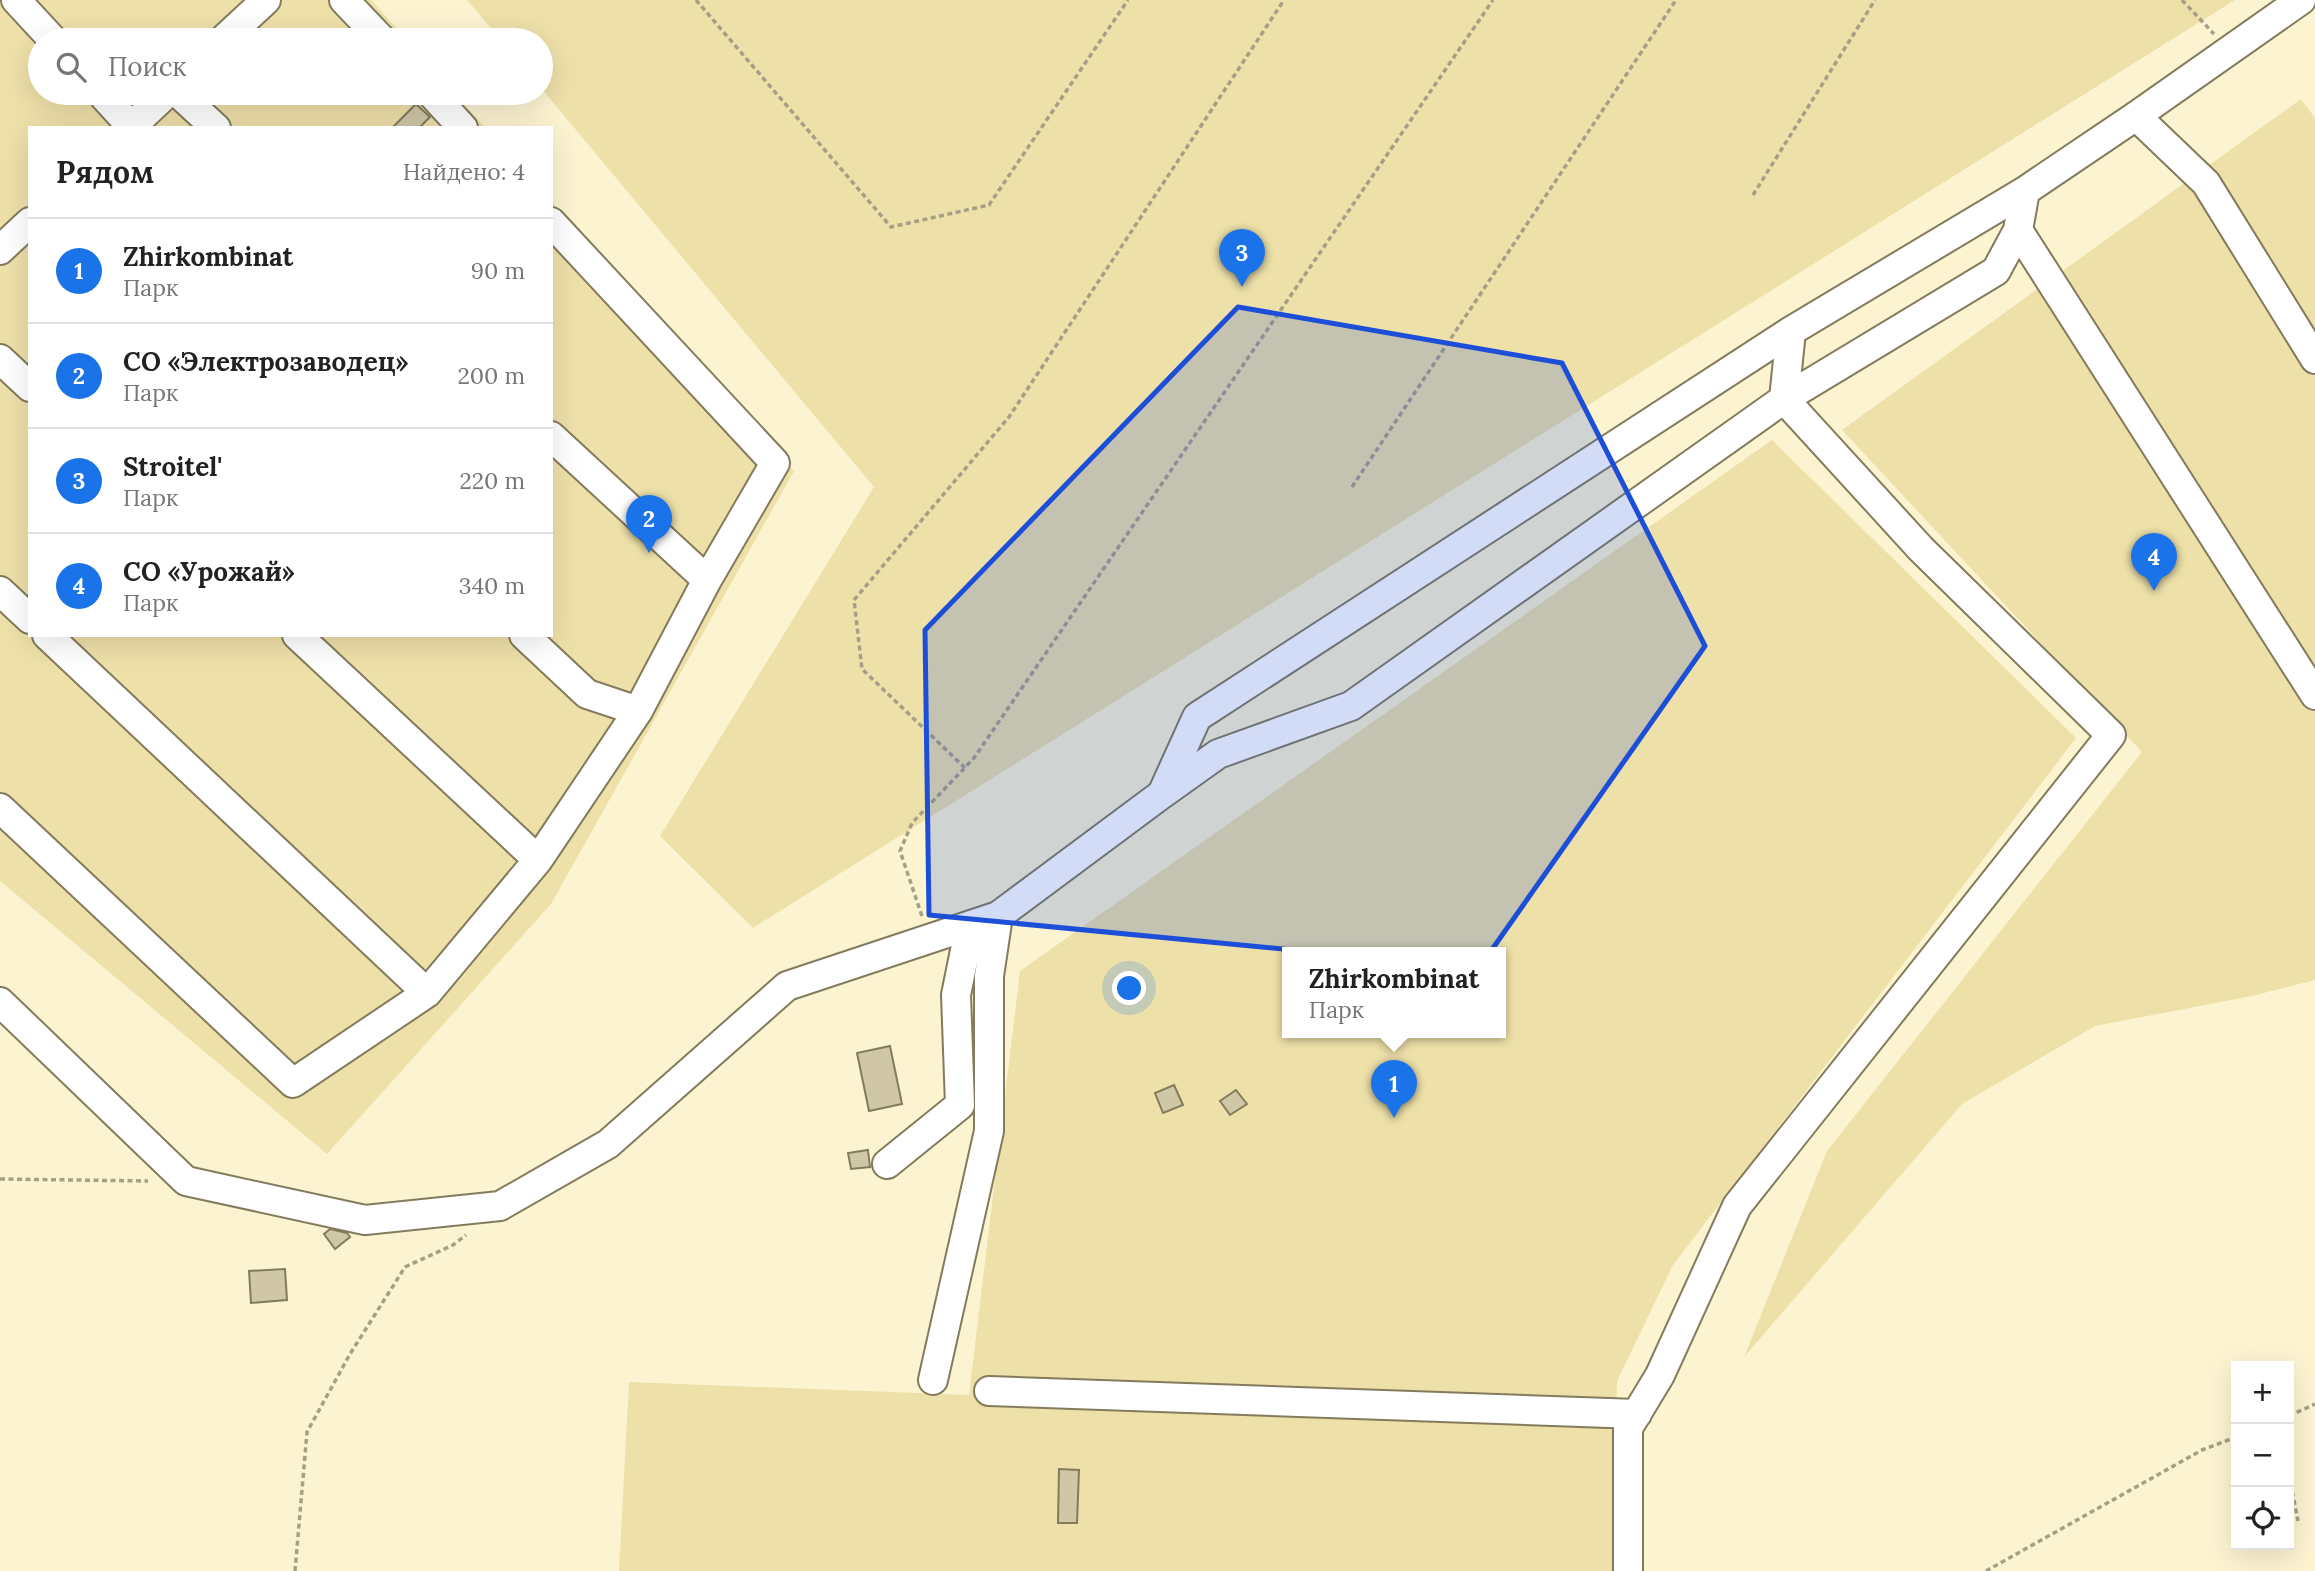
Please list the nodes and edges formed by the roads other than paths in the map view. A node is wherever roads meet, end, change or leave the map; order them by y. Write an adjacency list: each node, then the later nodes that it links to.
1 (16, 0): 5 (lane)
2 (265, 0): 6 (lane)
3 (344, 0): 7 (lane)
4 (2301, 0): 12 (lane)
5 (41, 28)
6 (236, 28)
7 (371, 28)
8 (112, 105): 13 (lane)
9 (154, 105): 14 (lane)
10 (191, 105): 15 (lane)
11 (442, 105): 16 (lane)
12 (2136, 117): 17 (lane); 24 (lane)
13 (130, 126)
14 (132, 126)
15 (214, 126)
16 (461, 126)
17 (2025, 191): 20 (lane); 22 (lane)
18 (28, 224): 21 (lane)
19 (553, 224): 28 (lane)
20 (2018, 230): 26 (lane); 34 (lane)
21 (0, 250)
22 (1791, 331): 26 (lane); 36 (lane)
23 (0, 359): 25 (lane)
24 (2315, 359)
25 (28, 385)
26 (1784, 399): 36 (lane); 46 (lane)
27 (553, 438): 28 (lane)
28 (707, 580): 35 (lane)
29 (0, 592): 30 (lane)
30 (28, 617)
31 (49, 637): 41 (lane)
32 (299, 637): 38 (lane)
33 (526, 637): 35 (lane)
34 (2315, 695)
35 (638, 710): 38 (lane)
36 (1162, 794): 39 (lane)
37 (0, 808): 41 (lane)
38 (538, 860): 41 (lane)
39 (999, 916): 40 (lane); 44 (lane)
40 (970, 926): 42 (lane); 43 (lane)
41 (427, 993)
42 (0, 1002)
43 (887, 1164)
44 (933, 1380)
45 (989, 1391): 46 (lane)
46 (1637, 1414): 47 (lane)
47 (1629, 1571)

